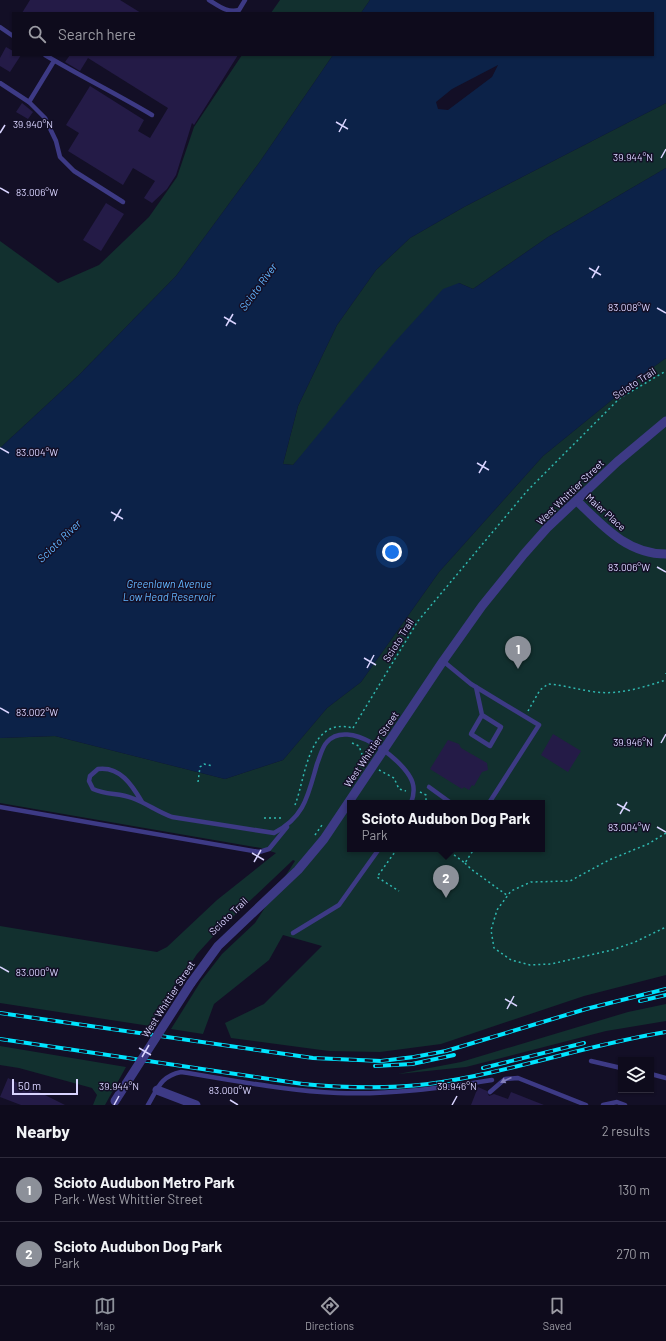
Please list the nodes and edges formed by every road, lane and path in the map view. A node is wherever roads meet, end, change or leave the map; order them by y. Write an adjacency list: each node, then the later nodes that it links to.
1 (209, 0): 2 (lane)
2 (245, 0)
3 (0, 27): 4 (lane)
4 (12, 35)
5 (46, 56): 6 (lane)
6 (54, 61): 8 (lane); 9 (lane)
7 (0, 83): 8 (lane)
8 (29, 102): 10 (lane)
9 (152, 115)
10 (123, 202)
11 (666, 371): 20 (path, Scioto Trail)
12 (666, 421): 13 (street, West Whittier Street)
13 (577, 501): 14 (street, Maier Place); 15 (street, West Whittier Street)
14 (666, 554)
15 (443, 661): 17 (lane); 22 (street, West Whittier Street)
16 (666, 680): 19 (path)
17 (476, 687): 18 (lane); 19 (lane)
18 (482, 715): 18 (lane)
19 (525, 716): 33 (lane)
20 (353, 728): 21 (path, Scioto Trail); 37 (path)
21 (350, 734): 22 (lane); 24 (path); 41 (lane)
22 (384, 749): 25 (street, West Whittier Street); 28 (lane)
23 (213, 766): 26 (path)
24 (362, 766)
25 (372, 767): 28 (path); 29 (street, West Whittier Street, bridge)
26 (198, 782)
27 (429, 787): 32 (lane)
28 (414, 791): 30 (lane); 31 (path)
29 (350, 800)
30 (412, 800)
31 (426, 800)
32 (448, 800)
33 (491, 800)
34 (142, 802): 34 (lane); 41 (lane)
35 (347, 804): 60 (street, West Whittier Street, bridge)
36 (0, 807): 41 (lane)
37 (294, 807)
38 (288, 815): 39 (path)
39 (264, 818)
40 (323, 823): 43 (path)
41 (288, 826)
42 (666, 833): 50 (path)
43 (314, 836)
44 (377, 852): 52 (lane)
45 (395, 852): 49 (path)
46 (450, 852): 48 (path)
47 (472, 852): 48 (path)
48 (466, 863): 50 (path)
49 (399, 891)
50 (508, 896): 51 (path)
51 (666, 927)
52 (293, 933)
53 (591, 1061): 54 (lane)
54 (618, 1067)
55 (654, 1075): 56 (lane)
56 (666, 1078)
57 (492, 1080): 58 (lane)
58 (157, 1090): 61 (lane); 62 (street)
59 (490, 1092): 63 (lane, one-way to 59)
60 (114, 1103)
61 (148, 1105)
62 (196, 1105)
63 (586, 1105)
64 (603, 1105): 65 (lane)
65 (625, 1105)

